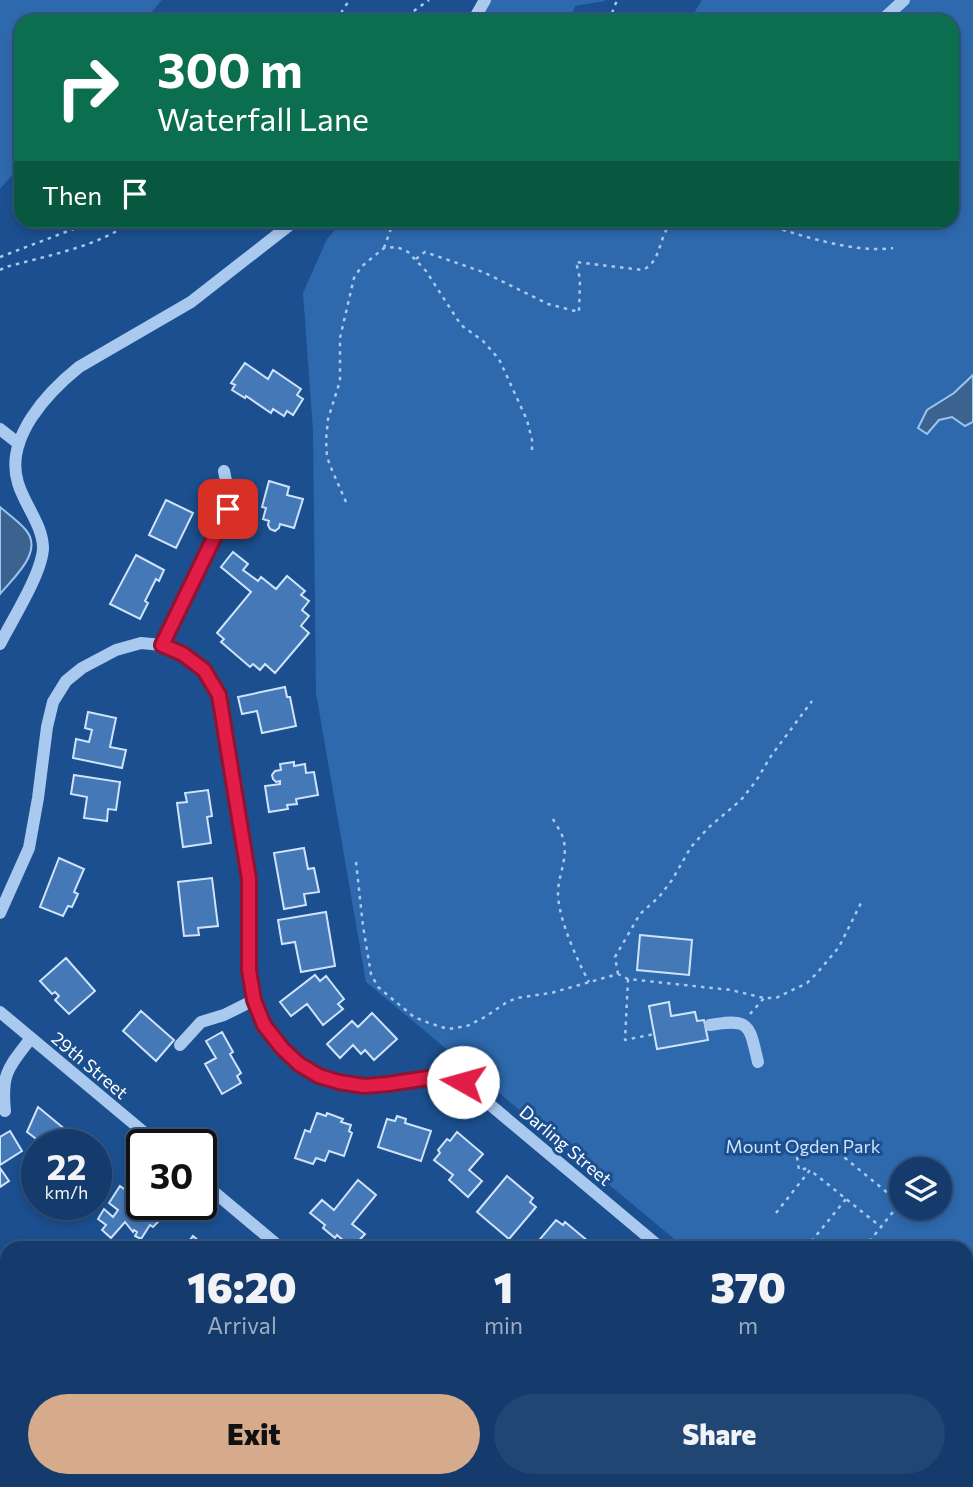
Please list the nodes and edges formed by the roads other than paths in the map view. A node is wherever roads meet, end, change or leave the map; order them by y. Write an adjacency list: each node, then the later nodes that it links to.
1 (904, 0): 2 (street)
2 (889, 14)
3 (286, 228): 5 (street)
4 (0, 429): 5 (street)
5 (19, 444): 7 (street)
6 (225, 471): 8 (street)
7 (0, 643)
8 (162, 645): 9 (street); 10 (street, Darling Street)
9 (0, 913)
10 (254, 1000): 14 (street); 20 (street, Darling Street)
11 (0, 1012): 13 (street, 29th Street)
12 (710, 1025): 15 (street)
13 (31, 1038): 16 (street); 17 (street, 29th Street)
14 (180, 1045)
15 (758, 1062)
16 (5, 1111)
17 (140, 1129)
18 (217, 1194): 19 (street)
19 (273, 1241)
20 (653, 1241)

